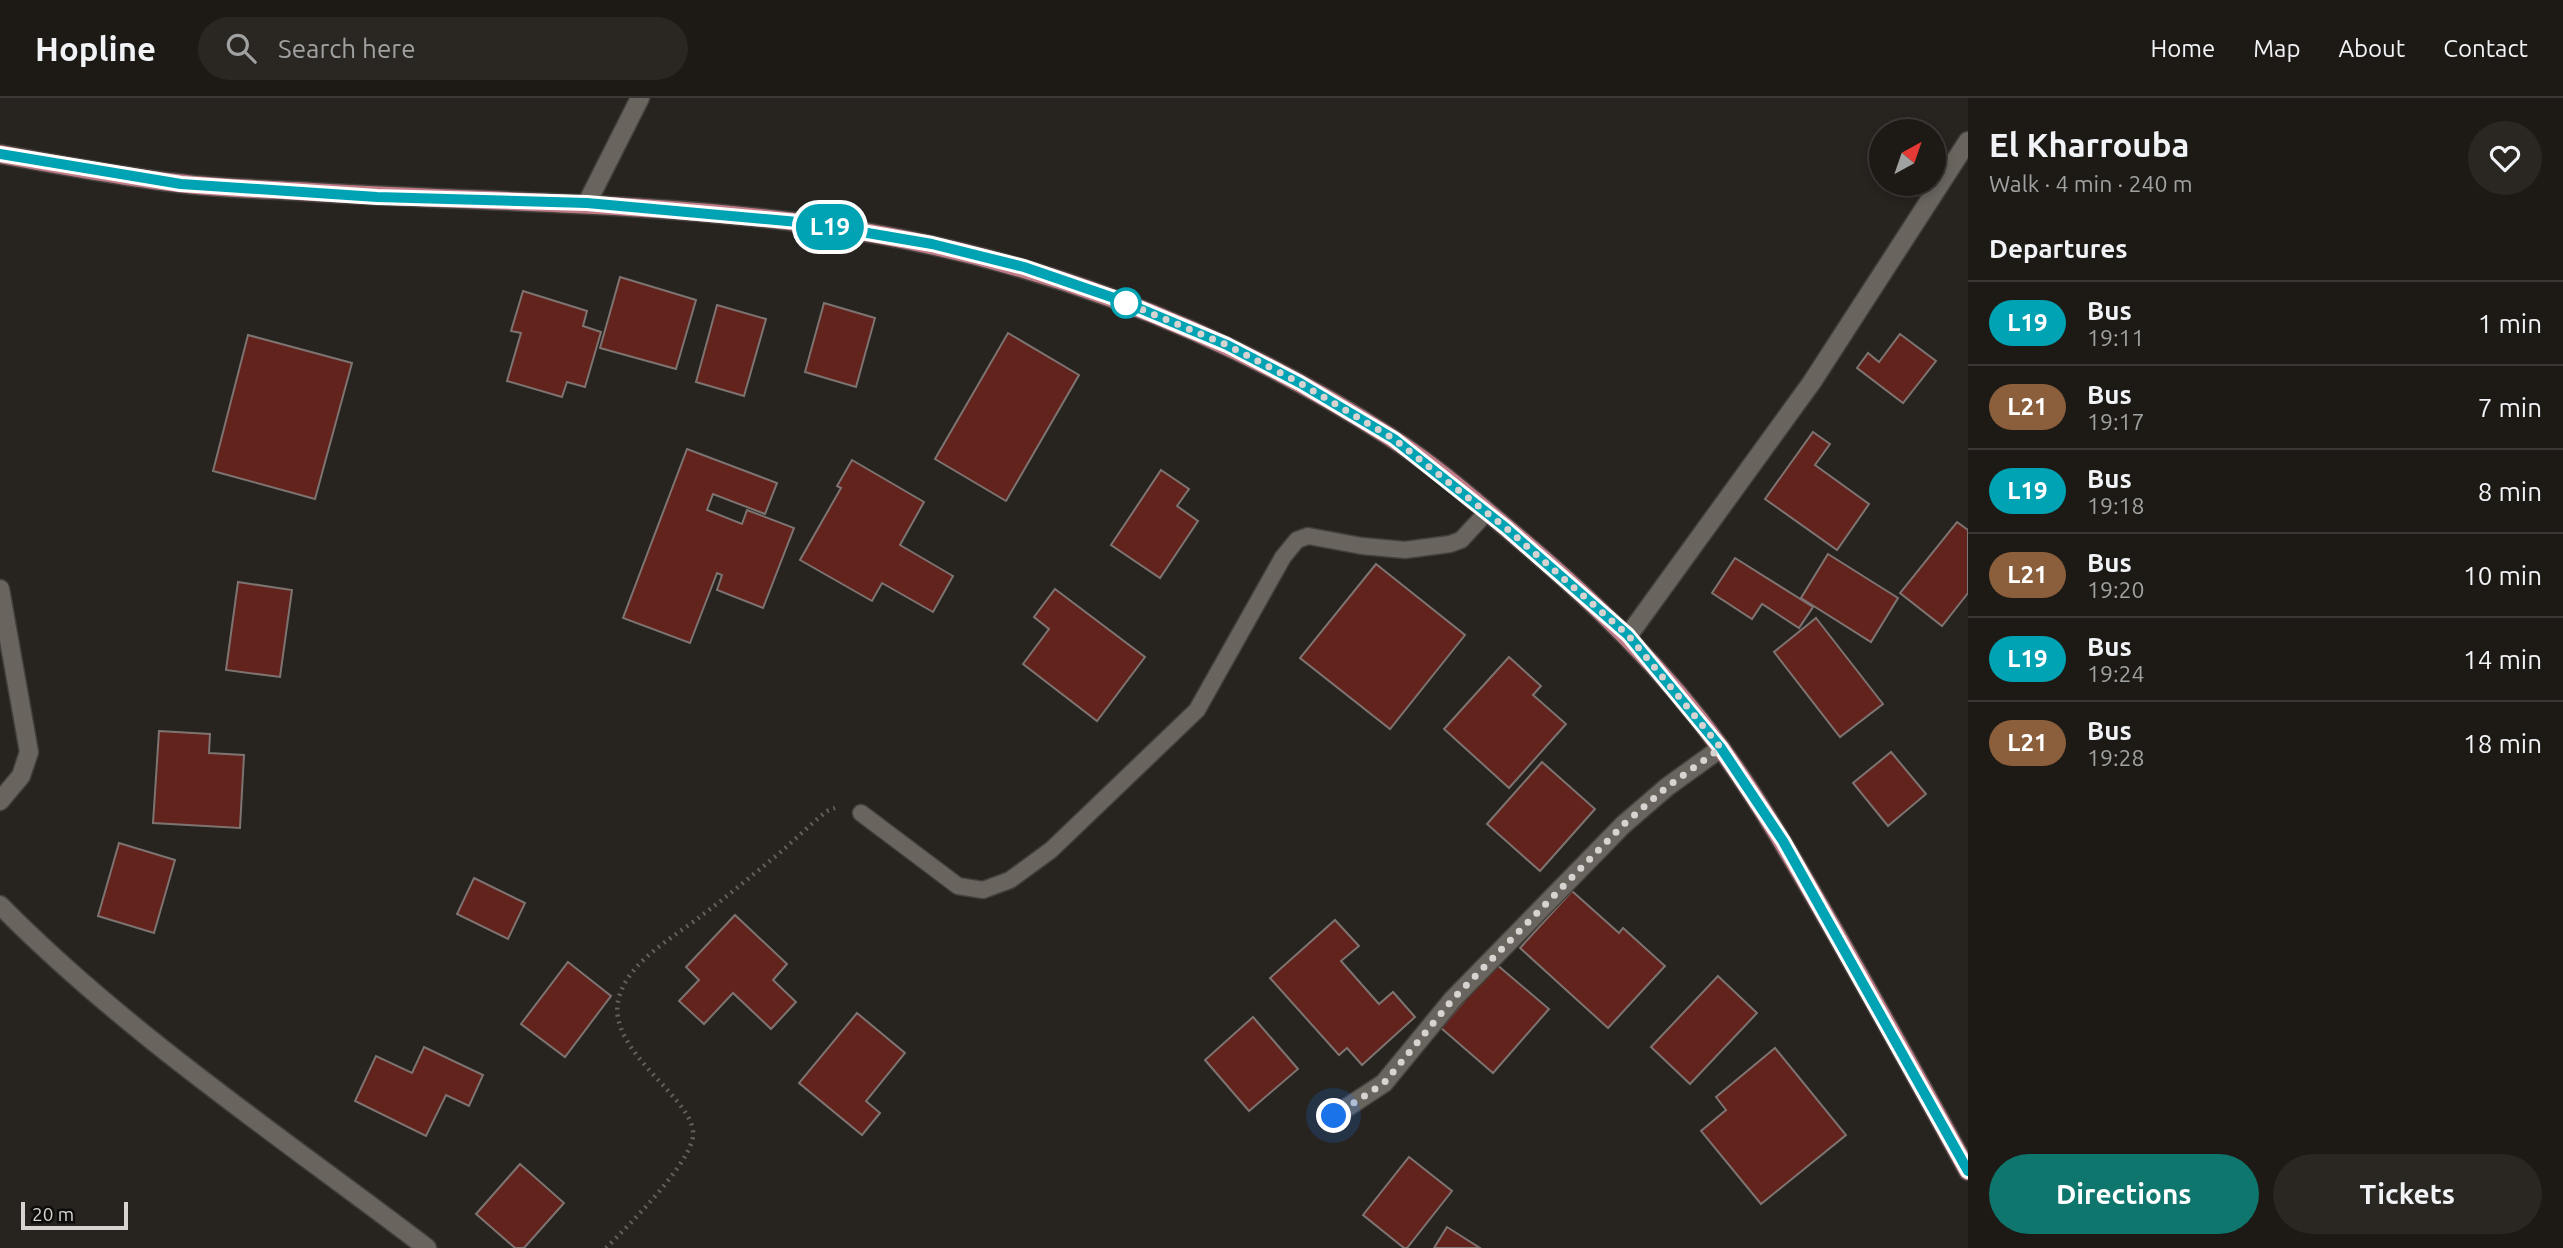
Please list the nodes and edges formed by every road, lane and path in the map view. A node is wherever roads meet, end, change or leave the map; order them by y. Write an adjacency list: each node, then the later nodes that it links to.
1 (640, 98): 4 (street)
2 (1968, 141): 7 (street)
3 (0, 154): 4 (main road)
4 (587, 203): 5 (main road)
5 (1487, 512): 7 (main road); 10 (lane)
6 (0, 589): 9 (street)
7 (1628, 635): 8 (main road)
8 (1721, 748): 12 (street); 13 (main road)
9 (0, 801)
10 (861, 813): 15 (path)
11 (0, 905): 14 (street)
12 (1334, 1116)
13 (1968, 1171)
14 (427, 1248)
15 (606, 1248)

